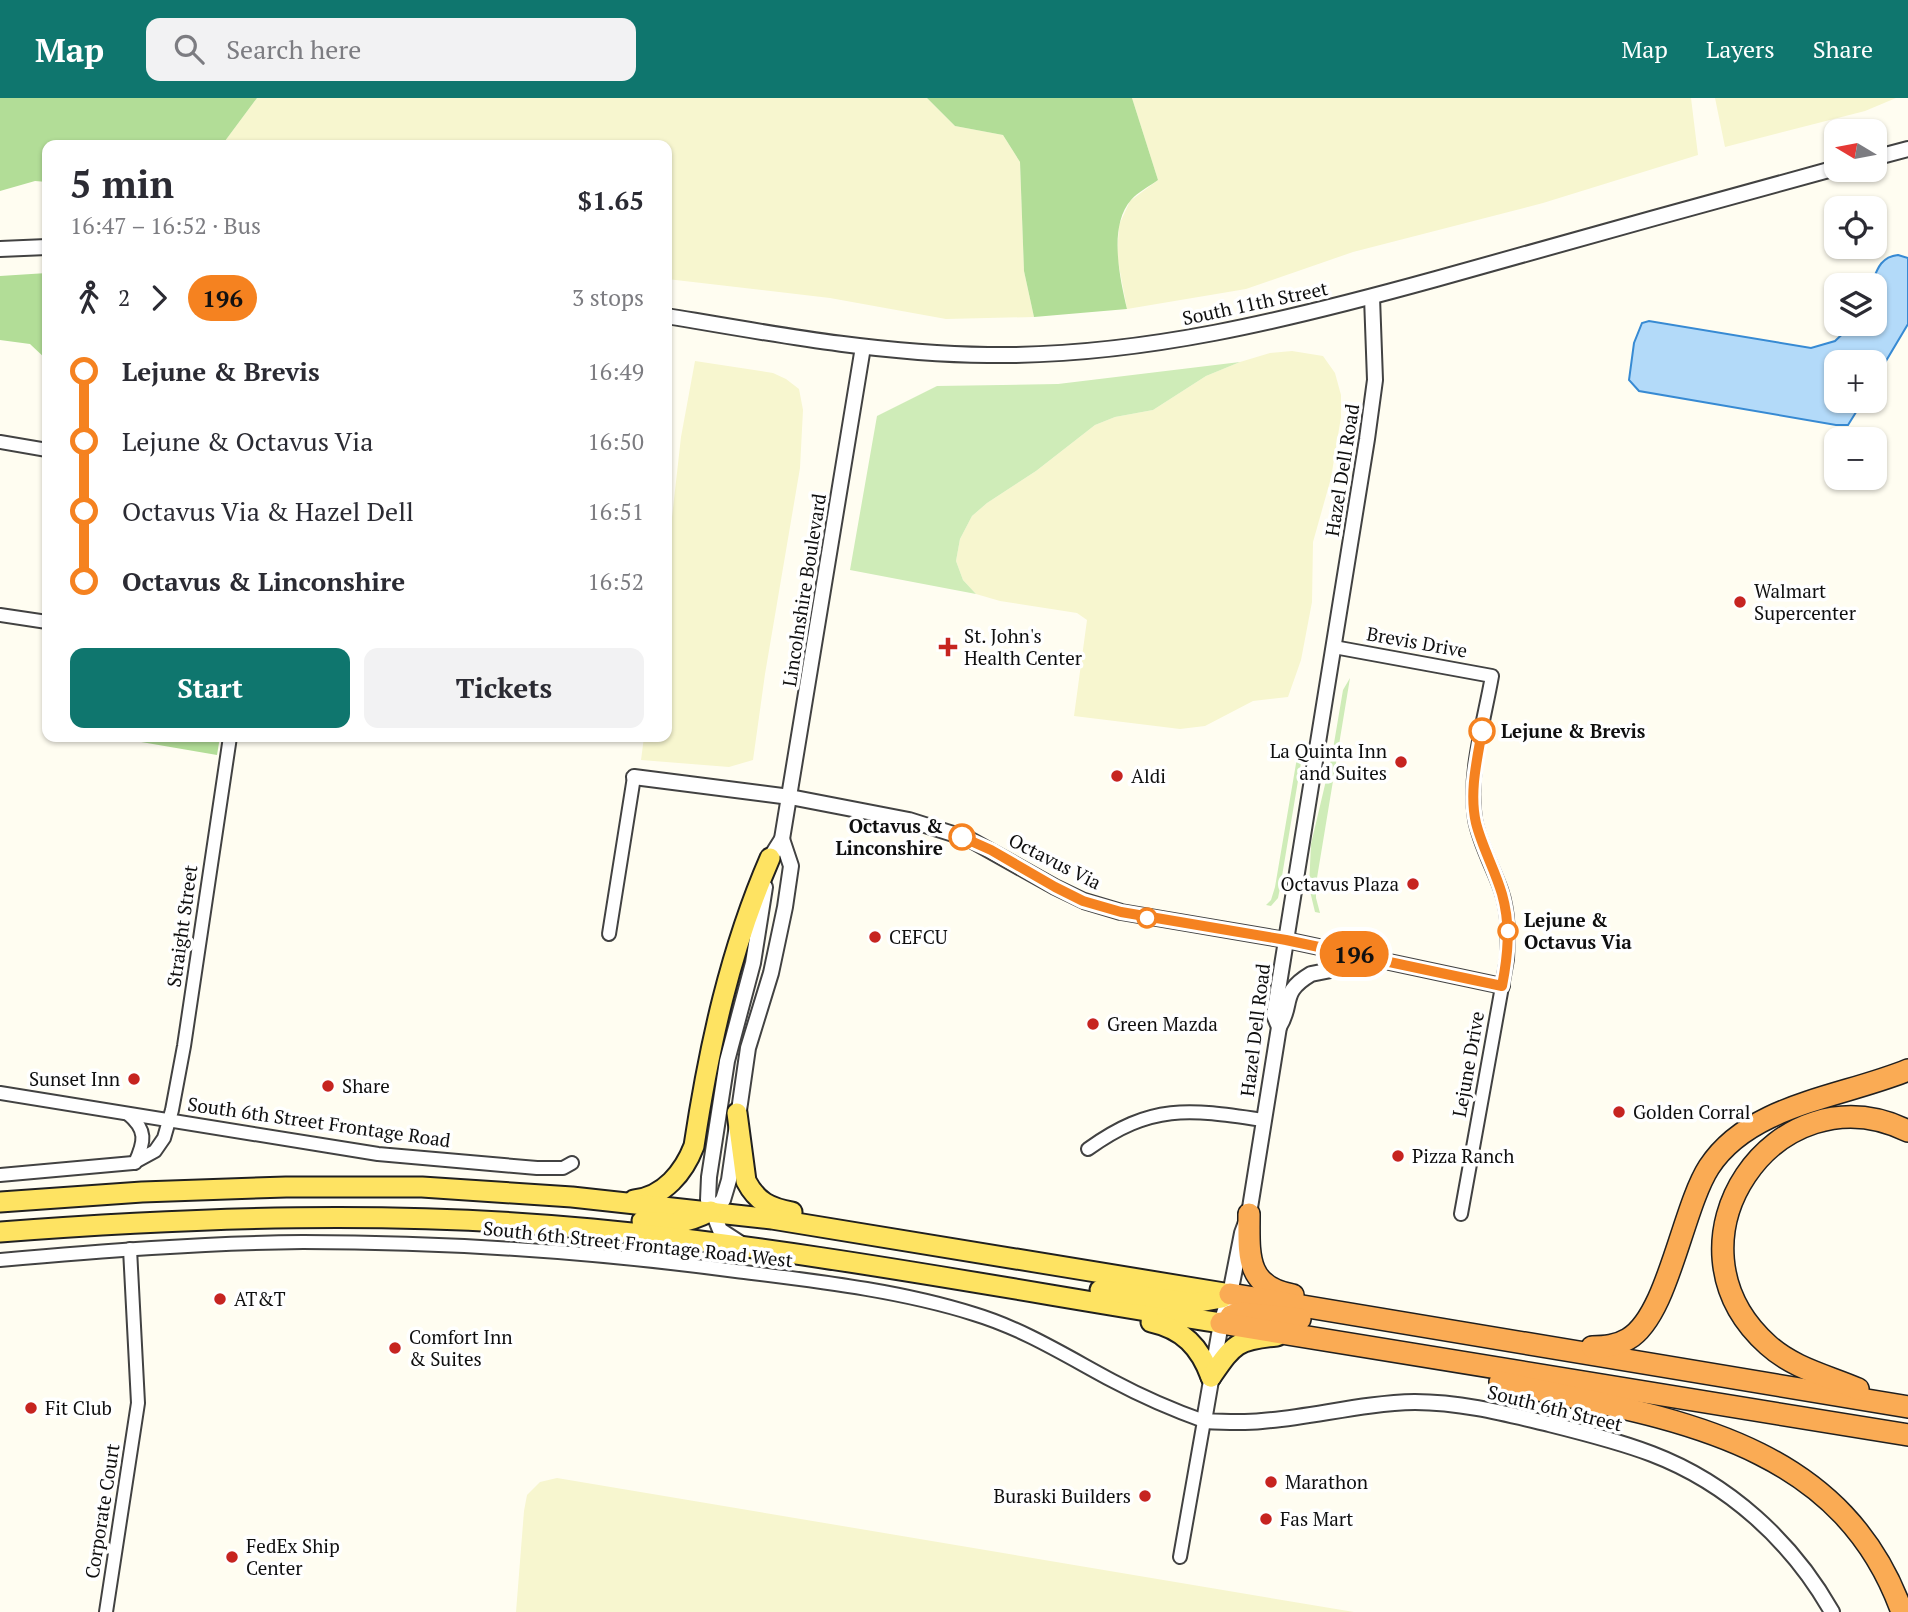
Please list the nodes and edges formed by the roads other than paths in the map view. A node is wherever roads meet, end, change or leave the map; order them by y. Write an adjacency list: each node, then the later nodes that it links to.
1 (1908, 149): 2 (street)
2 (1887, 155)
3 (1824, 171): 6 (street, South 11th Street)
4 (42, 247): 5 (street)
5 (0, 249)
6 (1372, 297): 8 (street, South 11th Street); 13 (street, Hazel Dell Road)
7 (672, 317): 8 (street, South 11th Street)
8 (863, 347): 17 (street, Lincolnshire Boulevard)
9 (0, 442): 10 (street)
10 (42, 449)
11 (0, 615): 12 (street)
12 (42, 621)
13 (1334, 648): 14 (street, Brevis Drive); 21 (street, Hazel Dell Road)
14 (1492, 676): 23 (street, Lejune Drive)
15 (229, 742): 29 (street, Straight Street)
16 (634, 777): 17 (street, Octavus Via); 20 (street)
17 (790, 797): 18 (street, Lincolnshire Boulevard); 21 (street, Octavus Via)
18 (782, 839): 19 (street, Lincolnshire Boulevard); 28 (street, Lincolnshire Boulevard)
19 (770, 858): 36 (main road); 38 (street, Lincolnshire Boulevard)
20 (609, 934)
21 (1286, 940): 22 (street, Octavus Via); 24 (street, Hazel Dell Road)
22 (1376, 961): 23 (street, Octavus Via); 24 (street)
23 (1502, 986): 40 (street, Lejune Drive)
24 (1279, 1027): 30 (street, Hazel Dell Road)
25 (1908, 1070): 52 (highway)
26 (0, 1093): 27 (street)
27 (127, 1113): 29 (street); 33 (street)
28 (737, 1113): 38 (street, Lincolnshire Boulevard); 45 (main road)
29 (170, 1120): 33 (street, South 6th Street Frontage Road); 34 (street, South 6th Street Frontage Road)
30 (1263, 1120): 32 (street); 39 (street, Hazel Dell Road)
31 (1908, 1131): 55 (highway)
32 (1088, 1149)
33 (135, 1163): 35 (street)
34 (572, 1163)
35 (0, 1175)
36 (615, 1201): 37 (main road); 38 (main road)
37 (0, 1202)
38 (712, 1211): 41 (main road); 43 (street); 45 (main road)
39 (1248, 1214): 48 (street, Hazel Dell Road); 50 (highway)
40 (1461, 1214)
41 (339, 1217): 42 (main road); 43 (main road)
42 (0, 1232)
43 (745, 1245): 47 (main road)
44 (130, 1249): 46 (street, South 6th Street Frontage Road West); 56 (street, South 6th Street Frontage Road West); 59 (street, Corporate Court)
45 (1016, 1259): 48 (main road)
46 (0, 1260)
47 (1032, 1291): 48 (main road); 49 (main road); 54 (main road)
48 (1230, 1294): 49 (street, Hazel Dell Road); 50 (highway)
49 (1221, 1323): 50 (highway); 51 (highway); 54 (street, Hazel Dell Road)
50 (1404, 1323): 52 (highway)
51 (1287, 1334): 53 (highway); 54 (main road)
52 (1553, 1348): 55 (highway)
53 (1415, 1355): 57 (highway); 61 (highway)
54 (1211, 1377): 56 (street, Hazel Dell Road)
55 (1902, 1406)
56 (1204, 1422): 58 (street, Hazel Dell Road); 60 (street, South 6th Street)
57 (1908, 1435)
58 (1180, 1557)
59 (106, 1612)
60 (1832, 1612)
61 (1902, 1612)

